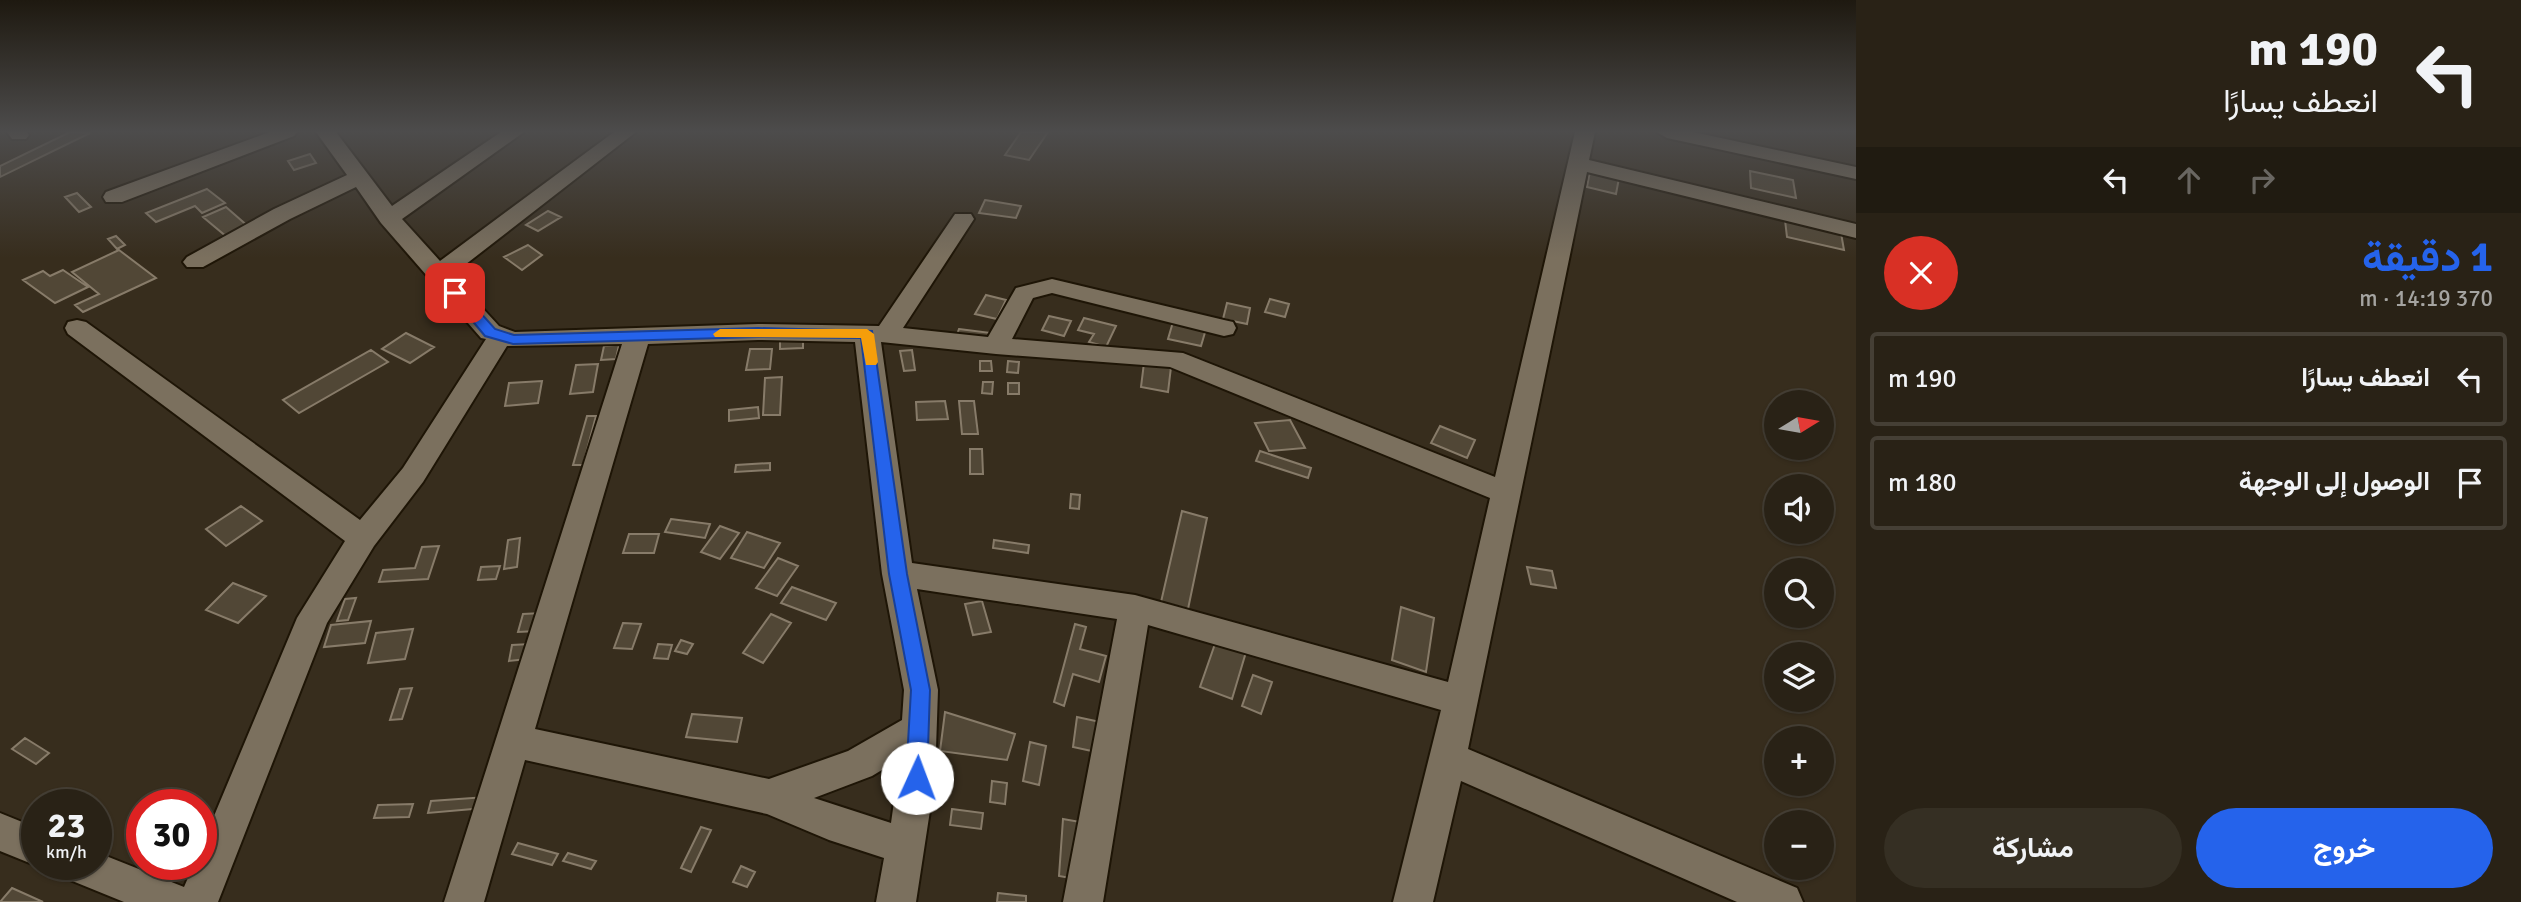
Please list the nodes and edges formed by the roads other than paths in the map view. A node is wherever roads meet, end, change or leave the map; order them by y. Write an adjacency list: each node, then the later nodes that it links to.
1 (175, 174): 8 (street)
2 (355, 174): 7 (street)
3 (453, 174): 9 (street)
4 (570, 174): 13 (street)
5 (1576, 174): 20 (street)
6 (1620, 174): 11 (street)
7 (358, 178): 9 (street); 12 (street)
8 (114, 197)
9 (389, 218): 13 (street)
10 (963, 219): 16 (street)
11 (1856, 231)
12 (195, 262)
13 (438, 274): 17 (street)
14 (77, 328): 21 (street)
15 (1224, 328): 19 (street)
16 (876, 334): 18 (street); 19 (street); 22 (street)
17 (501, 336): 18 (street); 21 (street)
18 (636, 337): 26 (street)
19 (996, 346): 20 (street)
20 (1506, 493): 24 (street)
21 (363, 538): 34 (street)
22 (898, 574): 23 (street); 25 (street)
23 (1135, 608): 24 (street); 37 (street)
24 (1461, 701): 27 (street)
25 (919, 729): 28 (street); 31 (street)
26 (513, 741): 28 (street); 35 (street)
27 (1448, 758): 38 (street); 39 (street)
28 (769, 797): 31 (street)
29 (0, 832): 30 (street)
30 (21, 841)
31 (905, 846): 36 (street)
32 (112, 877): 33 (street)
33 (172, 902)
34 (198, 902)
35 (464, 902)
36 (896, 902)
37 (1083, 902)
38 (1413, 902)
39 (1783, 902)

